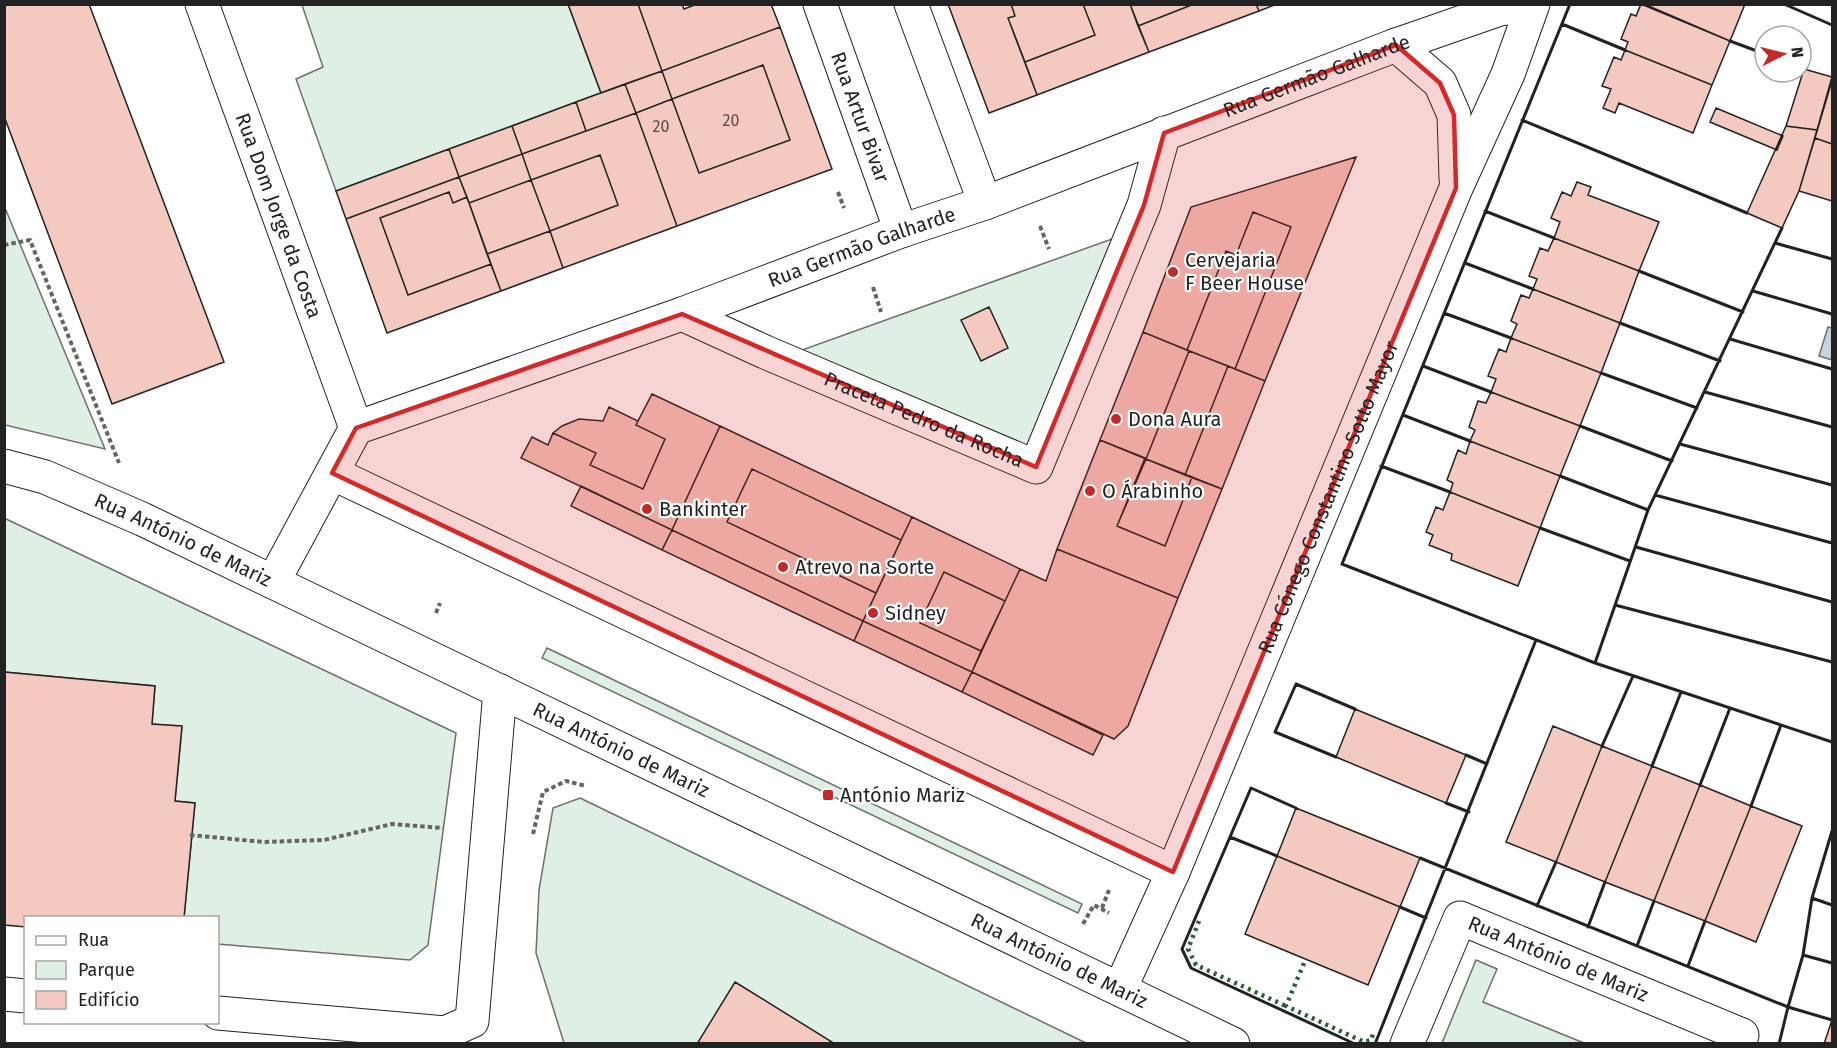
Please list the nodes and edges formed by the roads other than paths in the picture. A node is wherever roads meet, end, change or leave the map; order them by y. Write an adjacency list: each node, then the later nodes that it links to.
1 (202, 4): 11 (street, Rua Dom Jorge da Costa)
2 (820, 4): 9 (street, Rua Artur Bivar)
3 (910, 4): 8 (street)
4 (1532, 5): 5 (street, Rua Germão Galharde); 7 (street, Rua Cónego Constantino Sotto Mayor)
5 (1396, 45): 6 (street, Rua Germão Galharde); 7 (street)
6 (1164, 132): 8 (street, Rua Germão Galharde); 10 (street, Praceta Pedro da Rocha)
7 (1456, 188): 16 (street, Rua Cónego Constantino Sotto Mayor)
8 (985, 203): 9 (street, Rua Germão Galharde)
9 (901, 231): 10 (street, Rua Germão Galharde)
10 (682, 314): 11 (street, Rua Germão Galharde)
11 (356, 428): 13 (street)
12 (4, 465): 14 (street, Rua António de Mariz)
13 (332, 473): 14 (street); 16 (street)
14 (273, 582): 15 (street, Rua António de Mariz)
15 (500, 691): 17 (street, Rua António de Mariz); 20 (street)
16 (1173, 872): 17 (street, Rua Cónego Constantino Sotto Mayor)
17 (1120, 989): 21 (street, Rua António de Mariz)
18 (4, 994): 19 (street)
19 (24, 996)
20 (219, 1013)
21 (1233, 1044)
22 (1407, 1044): 23 (street, Rua António de Mariz)
23 (1740, 1044)

